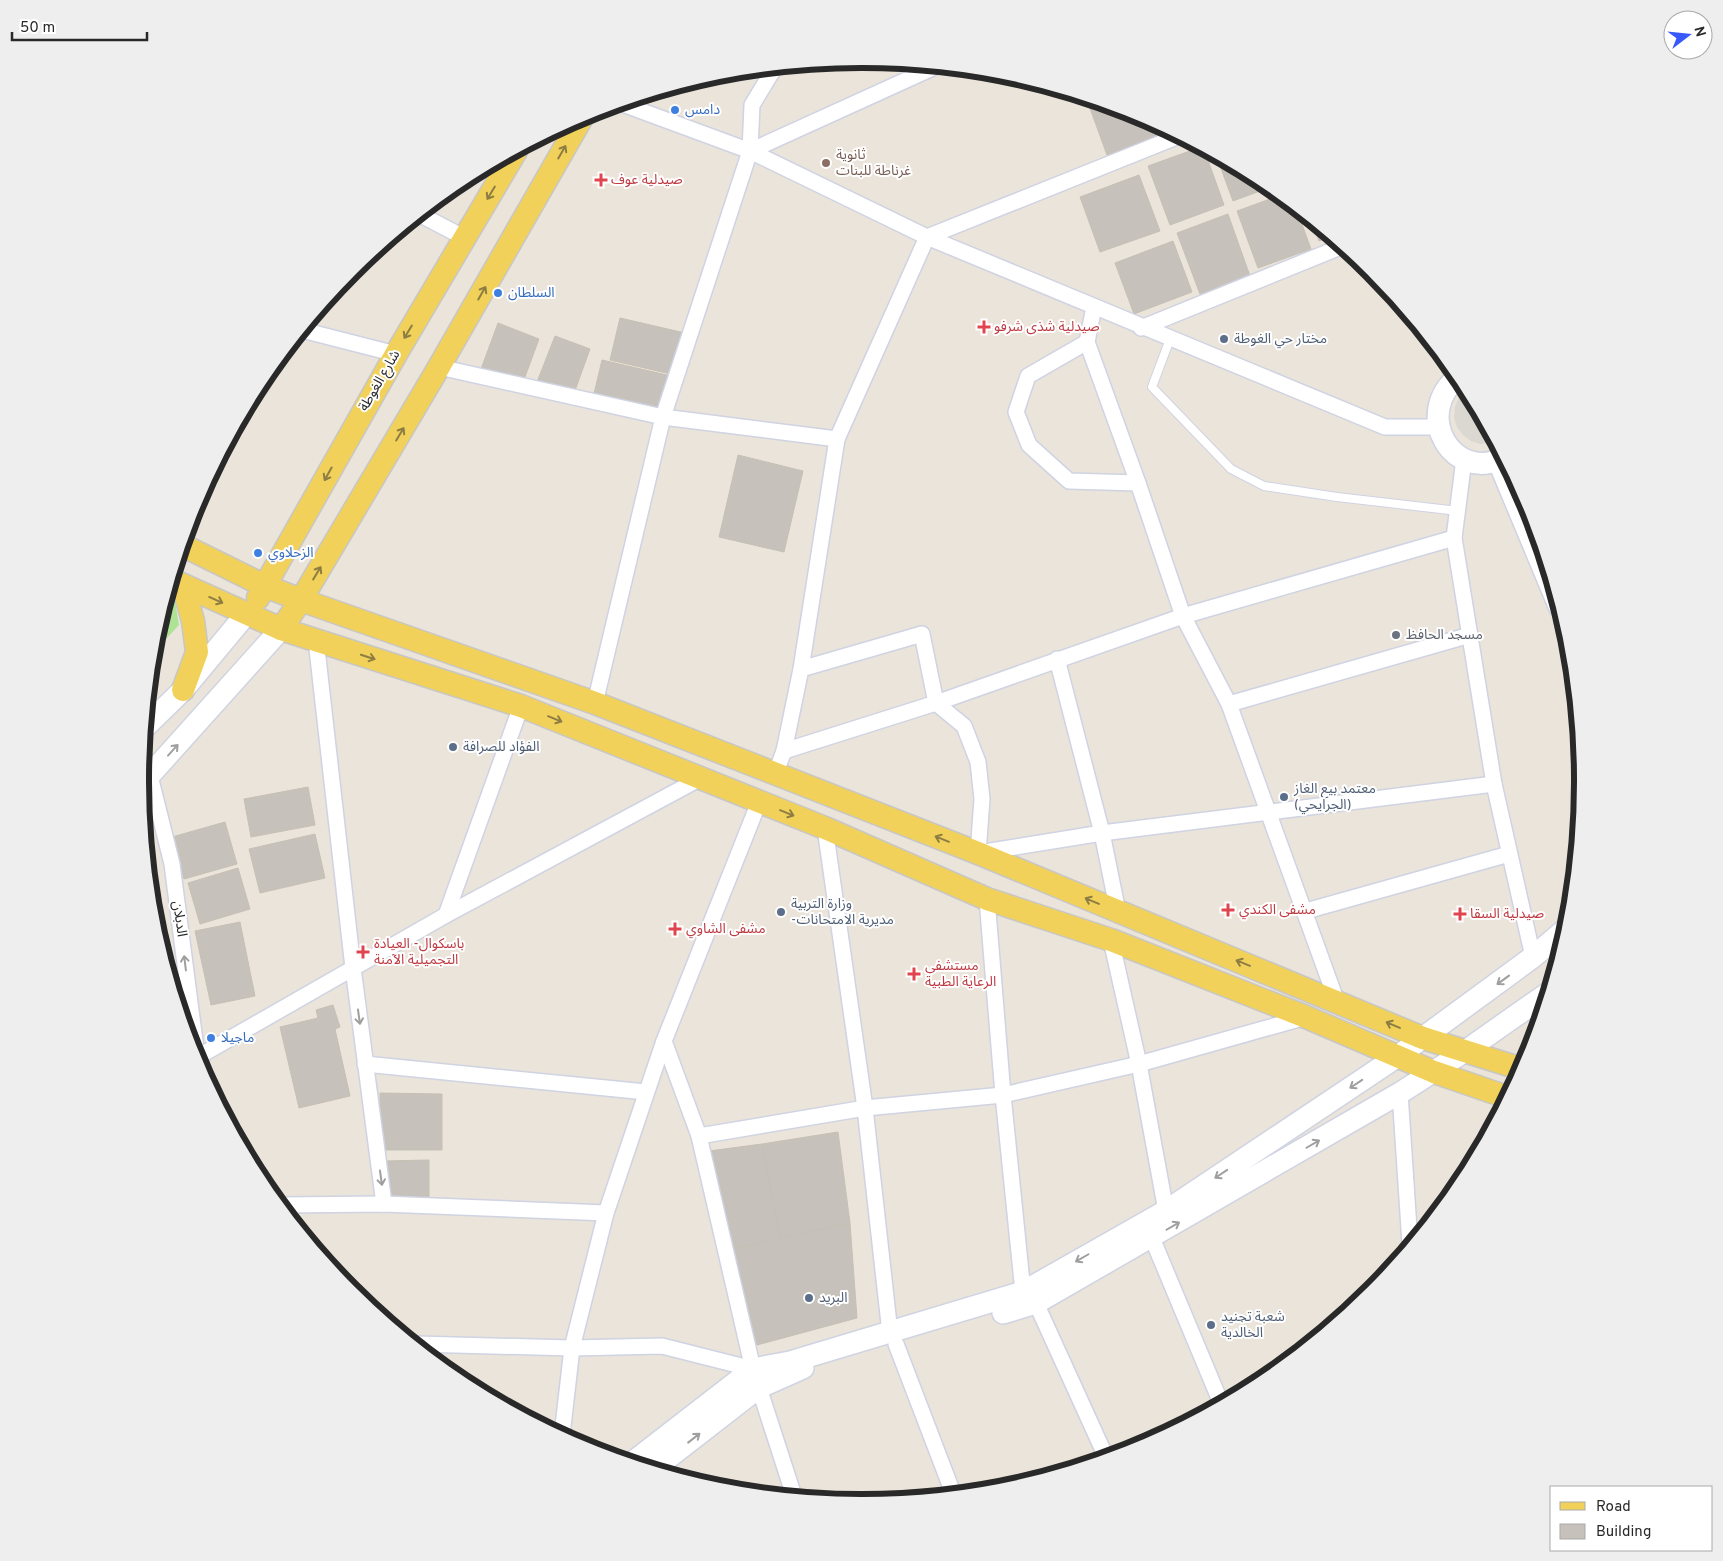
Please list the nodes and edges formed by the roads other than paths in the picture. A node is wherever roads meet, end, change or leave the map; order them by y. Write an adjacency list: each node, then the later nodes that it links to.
1 (926, 71): 6 (street)
2 (771, 74): 6 (street)
3 (629, 106): 6 (street)
4 (576, 128): 18 (main road, one-way to 4)
5 (1172, 139): 9 (street)
6 (750, 151): 9 (street); 20 (street)
7 (511, 160): 10 (main road, شارع الغوطة, one-way to 10)
8 (425, 217): 10 (street)
9 (927, 237): 12 (street); 22 (street)
10 (465, 238): 17 (main road, شارع الغوطة, one-way to 17)
11 (1337, 249): 13 (street)
12 (1094, 308): 13 (street); 16 (street)
13 (1141, 328): 15 (street)
14 (308, 331): 17 (street)
15 (1170, 339): 21 (street); 26 (lane)
16 (1087, 342): 25 (street); 25 (street)
17 (396, 354): 30 (main road, شارع الغوطة, one-way to 30)
18 (439, 367): 20 (street); 31 (main road, one-way to 18)
19 (1452, 381): 21 (main road)
20 (663, 417): 22 (street); 40 (street)
21 (1438, 427): 23 (main road)
22 (837, 439): 38 (street)
23 (1464, 458): 24 (main road); 26 (street)
24 (1498, 460)
25 (1138, 483): 33 (street)
26 (1458, 511): 27 (street)
27 (1454, 538): 33 (street); 35 (street)
28 (187, 548): 30 (main road)
29 (177, 583): 32 (main road, one-way to 32); 39 (main road)
30 (265, 586): 31 (main road); 32 (main road, شارع الغوطة)
31 (301, 600): 34 (main road); 40 (main road)
32 (248, 614): 34 (main road); 39 (main road)
33 (1183, 616): 37 (street); 42 (street)
34 (280, 629): 36 (main road); 47 (main road, one-way to 34)
35 (1470, 635): 42 (street); 49 (street)
36 (316, 640): 43 (main road, one-way to 43); 64 (street)
37 (1058, 660): 41 (street); 54 (street)
38 (801, 670): 41 (street); 45 (street)
39 (183, 690): 44 (main road)
40 (595, 703): 46 (main road)
41 (936, 703): 45 (street); 55 (street)
42 (1229, 704): 52 (street)
43 (521, 706): 48 (main road, one-way to 48); 60 (street)
44 (151, 721)
45 (784, 751): 46 (street)
46 (776, 772): 55 (main road, one-way to 46)
47 (148, 777)
48 (701, 778): 51 (main road); 60 (street)
49 (1494, 784): 52 (street); 56 (street)
50 (149, 792): 68 (street, الدبلان, one-way to 50)
51 (759, 802): 53 (main road, one-way to 53); 70 (street)
52 (1269, 813): 54 (street); 58 (street)
53 (825, 828): 57 (main road); 82 (street)
54 (1102, 833): 55 (street); 59 (street)
55 (978, 853): 59 (main road, one-way to 55)
56 (1509, 854): 58 (street); 63 (street)
57 (987, 899): 62 (main road); 80 (street)
58 (1306, 911): 66 (street)
59 (1118, 912): 66 (main road, one-way to 59)
60 (446, 915): 64 (street)
61 (1557, 937): 63 (main road)
62 (1111, 940): 67 (main road); 75 (street)
63 (1533, 958): 69 (main road, one-way to 69)
64 (353, 968): 72 (street); 74 (street, one-way to 74)
65 (1540, 998): 71 (main road)
66 (1337, 1002): 69 (main road, one-way to 66)
67 (1306, 1017): 73 (main road); 75 (street)
68 (193, 1027)
69 (1422, 1038): 71 (main road); 73 (main road)
70 (664, 1041): 78 (street); 83 (street)
71 (1464, 1052): 76 (main road); 77 (main road)
72 (204, 1056)
73 (1398, 1056): 77 (main road); 86 (main road, one-way to 86)
74 (365, 1064): 78 (street); 84 (street, one-way to 84)
75 (1139, 1064): 80 (street); 86 (street)
76 (1514, 1067)
77 (1434, 1072): 79 (main road); 81 (main road)
78 (646, 1092): 87 (street)
79 (1400, 1093): 88 (street); 89 (main road, one-way to 79)
80 (1003, 1095): 82 (street); 90 (street)
81 (1501, 1095)
82 (864, 1108): 83 (street); 91 (street)
83 (699, 1136): 94 (street)
84 (384, 1204): 85 (street); 87 (street)
85 (289, 1205)
86 (1166, 1211): 90 (main road, one-way to 90)
87 (606, 1213): 93 (street)
88 (1410, 1237)
89 (1152, 1238): 90 (main road); 95 (street)
90 (1030, 1298): 91 (main road); 97 (street)
91 (893, 1338): 94 (main road); 100 (street)
92 (425, 1344): 93 (street)
93 (572, 1348): 94 (street); 96 (street)
94 (755, 1378): 98 (main road); 99 (main road, one-way to 94); 101 (street)
95 (1219, 1397)
96 (562, 1427)
97 (1103, 1451)
98 (639, 1458)
99 (660, 1464)
100 (951, 1487)
101 (792, 1490)

